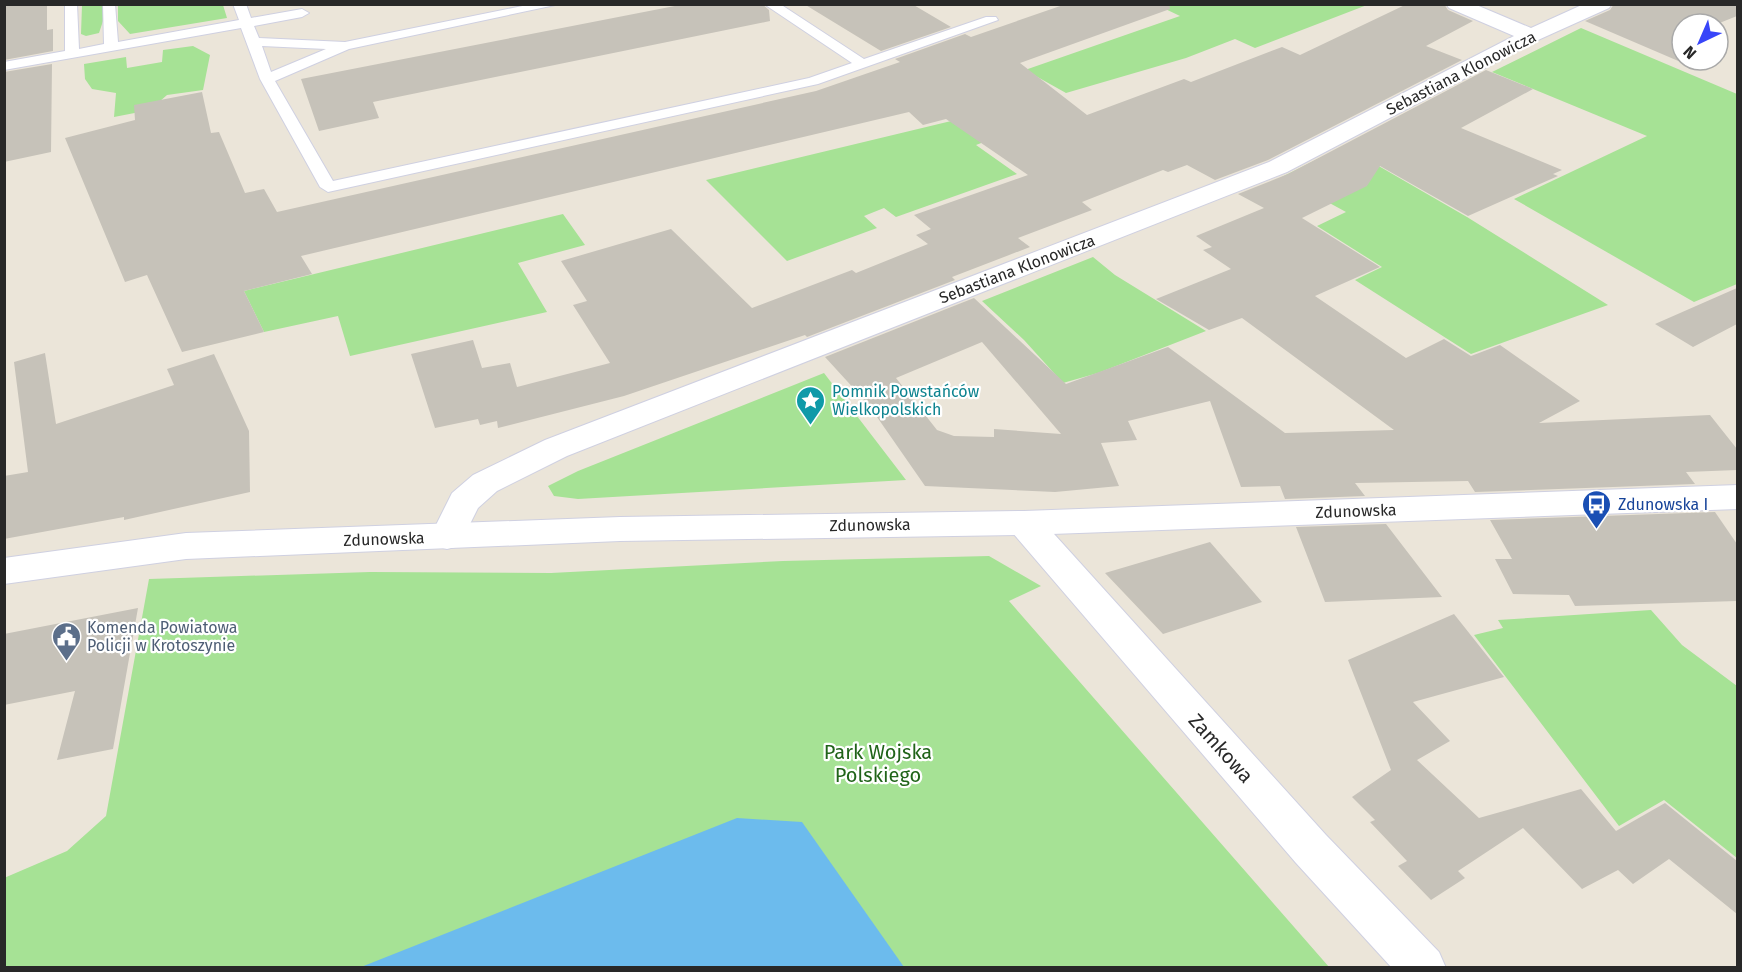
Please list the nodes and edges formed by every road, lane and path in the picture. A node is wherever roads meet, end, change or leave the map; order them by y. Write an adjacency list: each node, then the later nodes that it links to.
1 (71, 4): 15 (lane)
2 (109, 4): 14 (lane)
3 (239, 4): 10 (lane)
4 (554, 4): 13 (lane)
5 (770, 4): 16 (lane)
6 (1456, 4): 11 (street)
7 (1602, 4): 11 (street, Sebastiana Klonowicza)
8 (302, 13): 10 (lane)
9 (991, 20): 16 (lane)
10 (245, 23): 12 (lane); 14 (lane)
11 (1531, 36): 21 (street, Sebastiana Klonowicza)
12 (252, 42): 13 (lane); 18 (lane)
13 (345, 46): 18 (lane)
14 (111, 48): 15 (lane)
15 (72, 54): 17 (lane)
16 (863, 64): 18 (lane)
17 (4, 66)
18 (267, 79)
19 (1737, 497): 20 (street, Zdunowska)
20 (1024, 523): 21 (street, Zdunowska); 23 (street, Zamkowa)
21 (447, 537): 22 (street, Zdunowska)
22 (4, 572)
23 (1423, 968)

